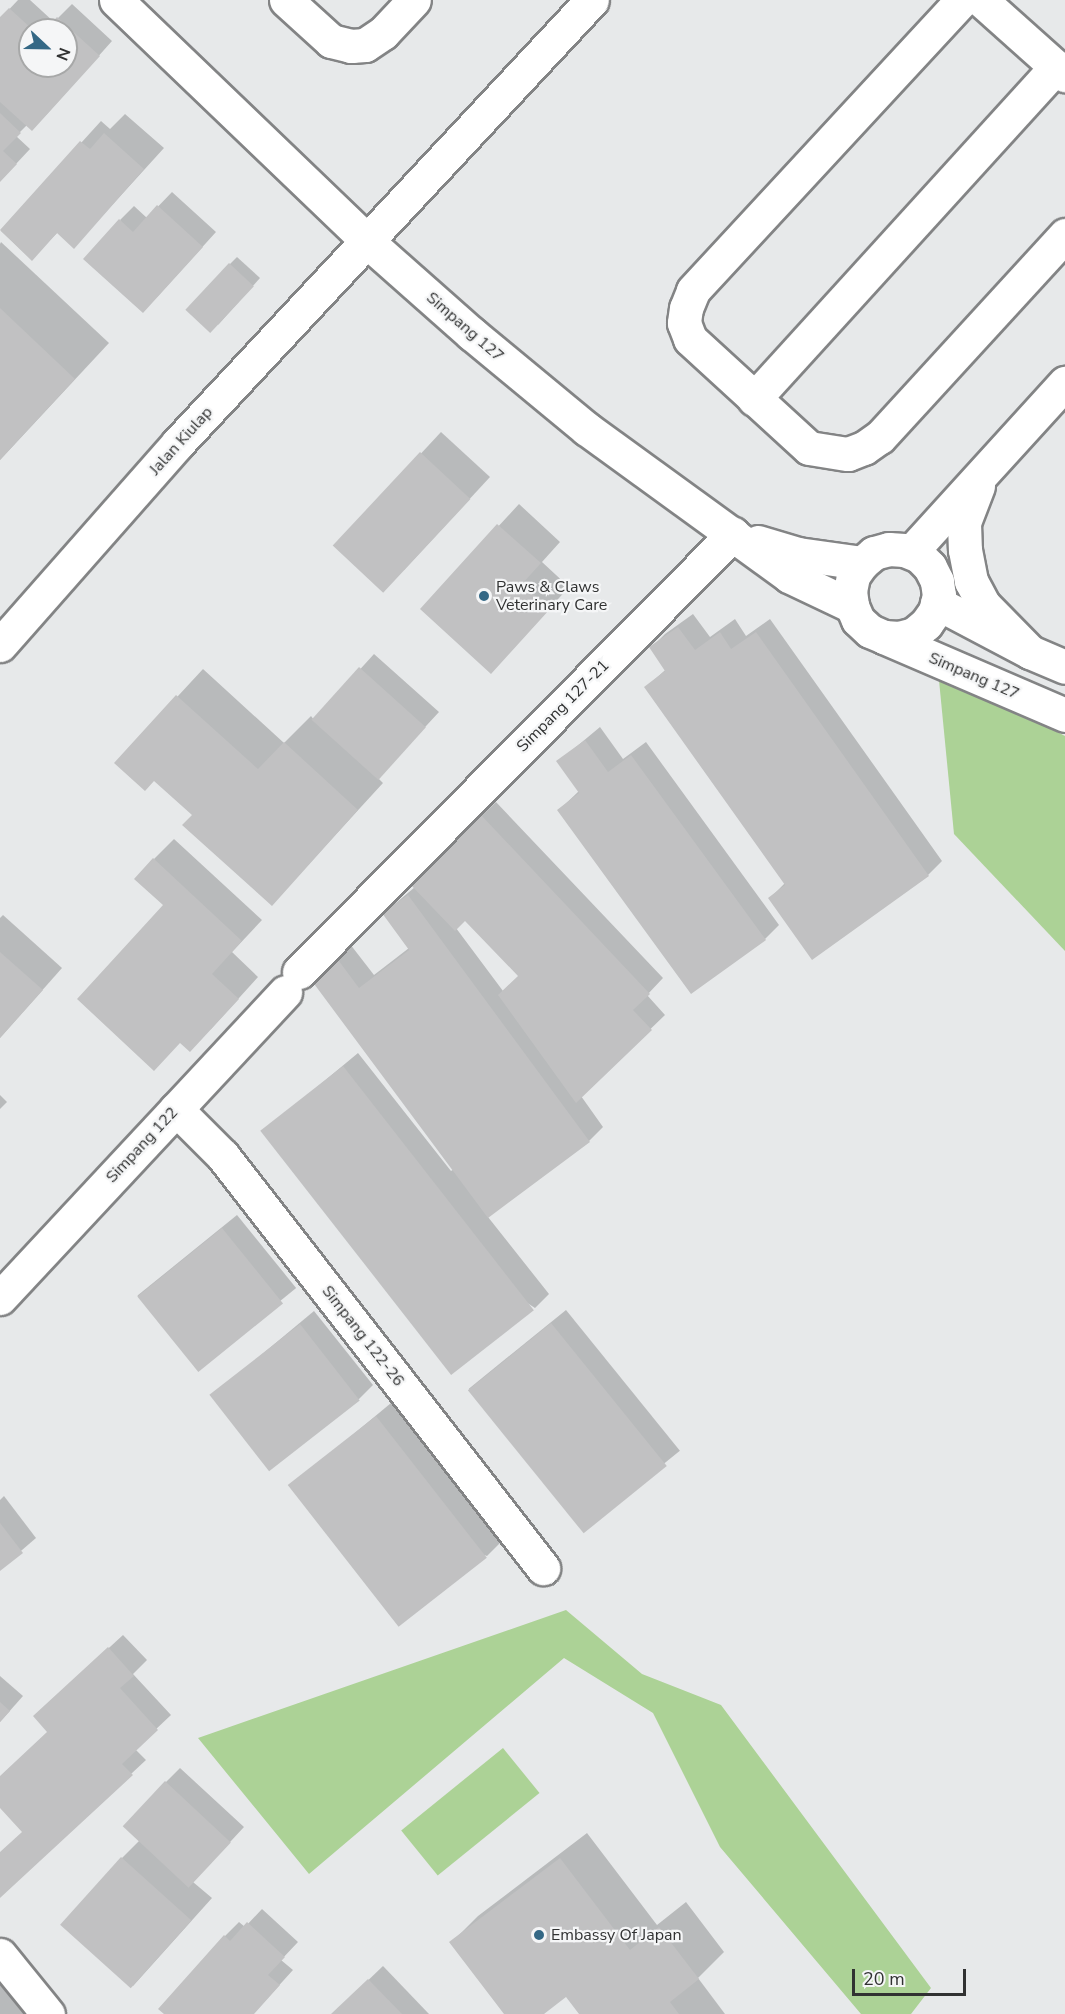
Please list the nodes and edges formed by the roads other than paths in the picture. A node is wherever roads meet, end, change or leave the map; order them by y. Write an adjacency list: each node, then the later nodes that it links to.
1 (116, 0): 9 (street, Simpang 127)
2 (286, 0): 3 (street)
3 (414, 0)
4 (592, 0): 9 (street, Jalan Kiulap)
5 (962, 0): 11 (street)
6 (981, 0): 7 (street)
7 (1060, 71): 11 (street)
8 (1065, 235): 11 (street)
9 (368, 242): 13 (street, Simpang 127); 19 (street, Jalan Kiulap)
10 (1065, 383): 12 (street)
11 (754, 399)
12 (983, 474): 14 (street); 20 (street)
13 (733, 534): 15 (street); 17 (street, Simpang 127); 23 (street, Simpang 127-21)
14 (911, 552): 15 (street); 16 (street)
15 (862, 563): 17 (street)
16 (937, 603): 18 (street); 20 (street)
17 (852, 606): 18 (street)
18 (884, 637): 22 (street, Simpang 127)
19 (0, 645)
20 (1030, 652): 21 (street)
21 (1065, 667)
22 (1065, 715)
23 (292, 982): 24 (street, Simpang 122)
24 (176, 1109): 25 (street, Simpang 122); 26 (street, Simpang 122-26)
25 (0, 1298)
26 (543, 1568)
27 (0, 1955): 28 (street)
28 (48, 2014)

